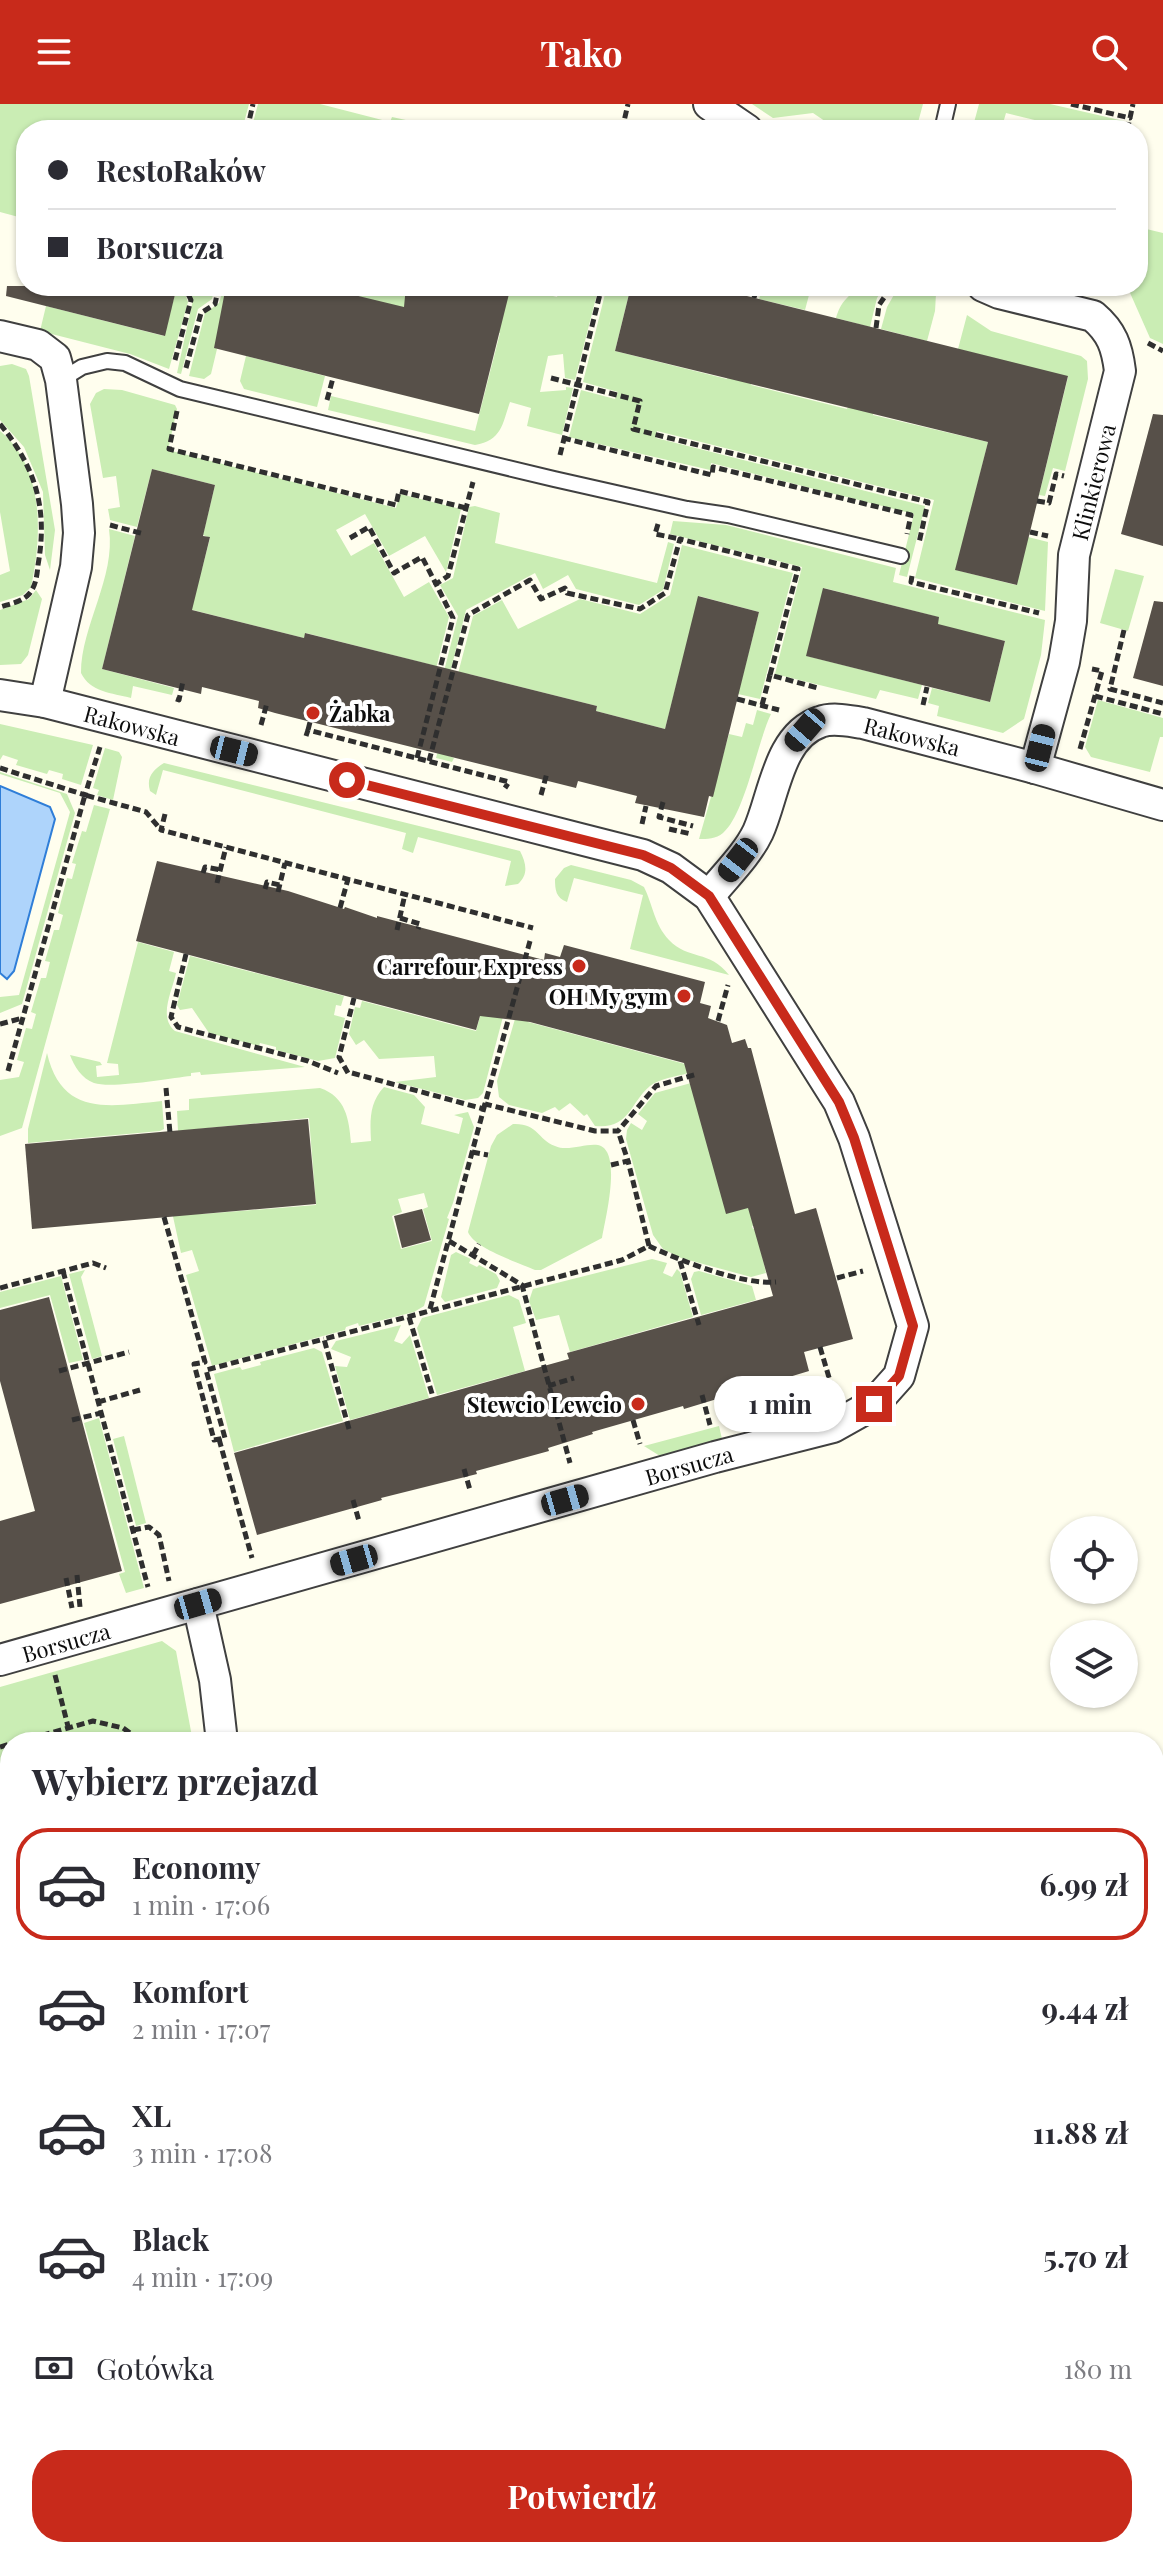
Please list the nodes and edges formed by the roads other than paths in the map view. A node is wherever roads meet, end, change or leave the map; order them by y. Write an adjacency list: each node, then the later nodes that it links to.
1 (709, 104): 2 (street)
2 (732, 120)
3 (1011, 296): 9 (street, Klinkierowa)
4 (0, 336): 5 (street)
5 (61, 380): 6 (lane); 8 (street)
6 (909, 556)
7 (0, 695): 8 (street, Rakowska)
8 (45, 702): 11 (street, Rakowska)
9 (1035, 768): 10 (street, Rakowska); 11 (street, Rakowska)
10 (1163, 805)
11 (709, 896): 12 (street, Borsucza)
12 (198, 1604): 13 (street, Borsucza); 14 (street)
13 (0, 1660)
14 (221, 1732)

